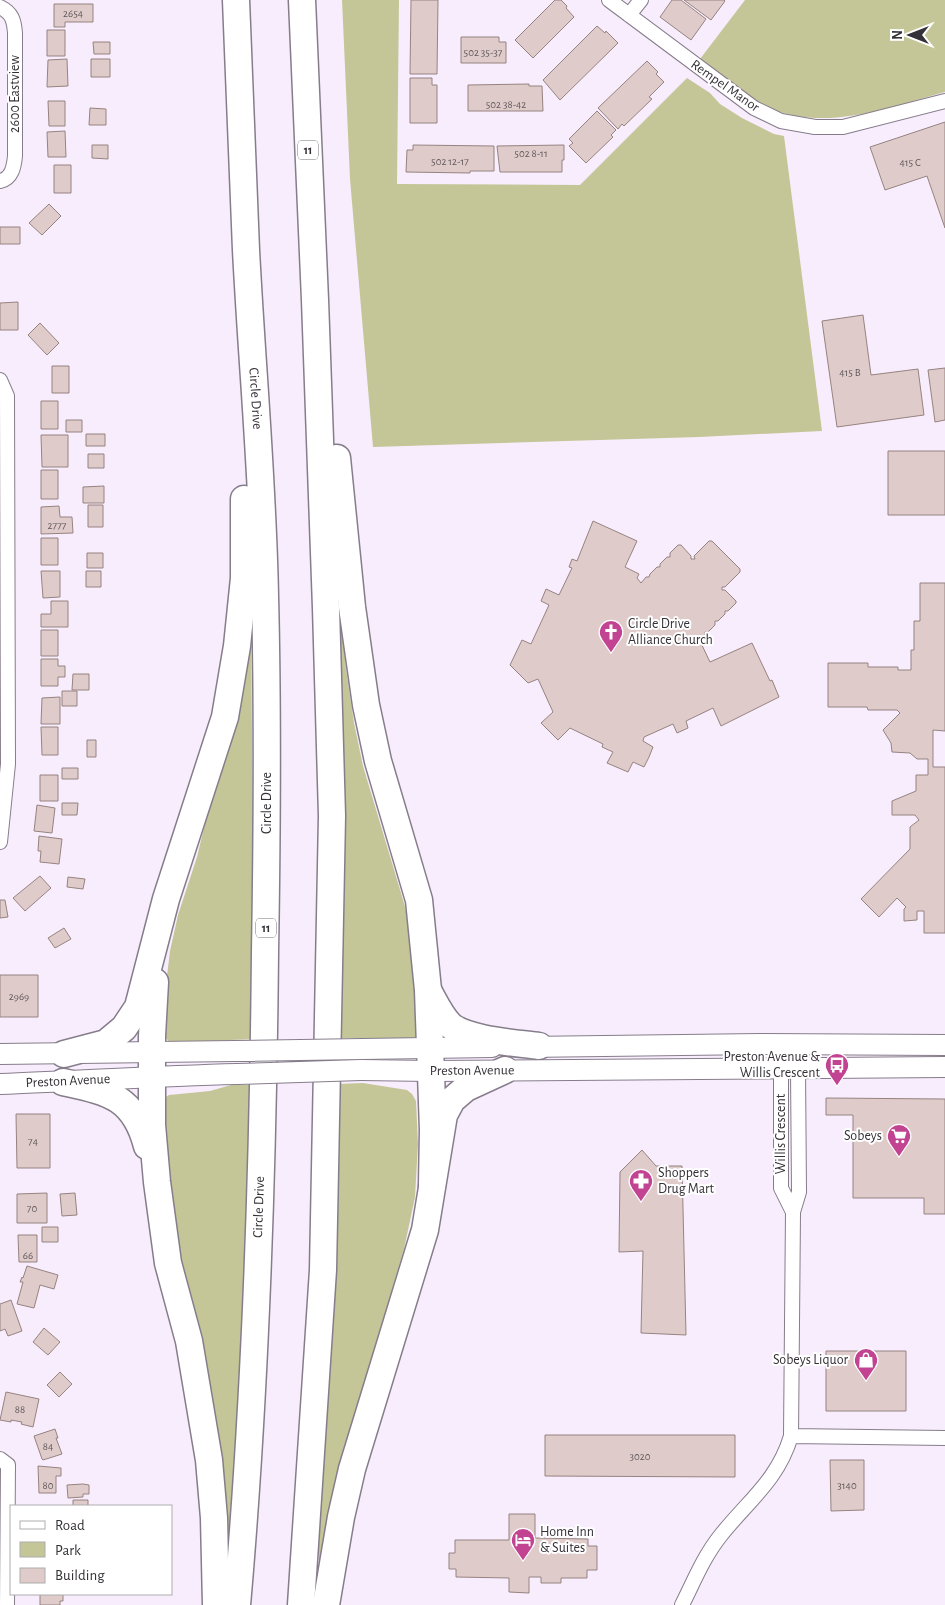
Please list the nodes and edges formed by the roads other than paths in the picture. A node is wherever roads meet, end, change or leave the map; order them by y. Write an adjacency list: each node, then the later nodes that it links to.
1 (236, 0): 9 (highway, Circle Drive / 11)
2 (302, 0): 10 (highway, 11)
3 (609, 0): 6 (street, Rempel Manor)
4 (641, 0): 6 (street)
5 (0, 7): 8 (street, 2600 Eastview)
6 (629, 15): 7 (street, Rempel Manor)
7 (945, 100)
8 (0, 181)
9 (246, 251): 13 (highway); 34 (highway, Circle Drive / 11)
10 (315, 300): 14 (highway); 35 (highway, 11)
11 (0, 380): 12 (street)
12 (0, 842)
13 (166, 899): 19 (highway); 21 (highway)
14 (428, 990): 17 (highway); 20 (highway)
15 (786, 1045): 16 (main road, Preston Avenue); 17 (main road, Preston Avenue); 23 (street, Willis Crescent)
16 (945, 1045)
17 (539, 1046): 20 (main road, Preston Avenue)
18 (0, 1054): 19 (main road, Preston Avenue)
19 (64, 1054): 21 (main road, Preston Avenue)
20 (430, 1059): 21 (main road, Preston Avenue, bridge); 21 (main road, Preston Avenue, bridge); 24 (main road, Preston Avenue); 28 (highway)
21 (152, 1064): 25 (main road, Preston Avenue); 27 (highway)
22 (945, 1068): 23 (main road, Preston Avenue)
23 (790, 1069): 24 (main road, Preston Avenue); 29 (street, Willis Crescent)
24 (505, 1070): 28 (highway)
25 (63, 1082): 26 (main road, Preston Avenue); 27 (highway)
26 (0, 1084)
27 (157, 1182): 33 (highway)
28 (432, 1185): 36 (highway)
29 (791, 1436): 30 (street); 37 (street, Willis Crescent)
30 (945, 1438)
31 (0, 1459): 32 (street)
32 (6, 1605)
33 (216, 1605)
34 (237, 1605)
35 (301, 1605)
36 (326, 1605)
37 (682, 1605)

